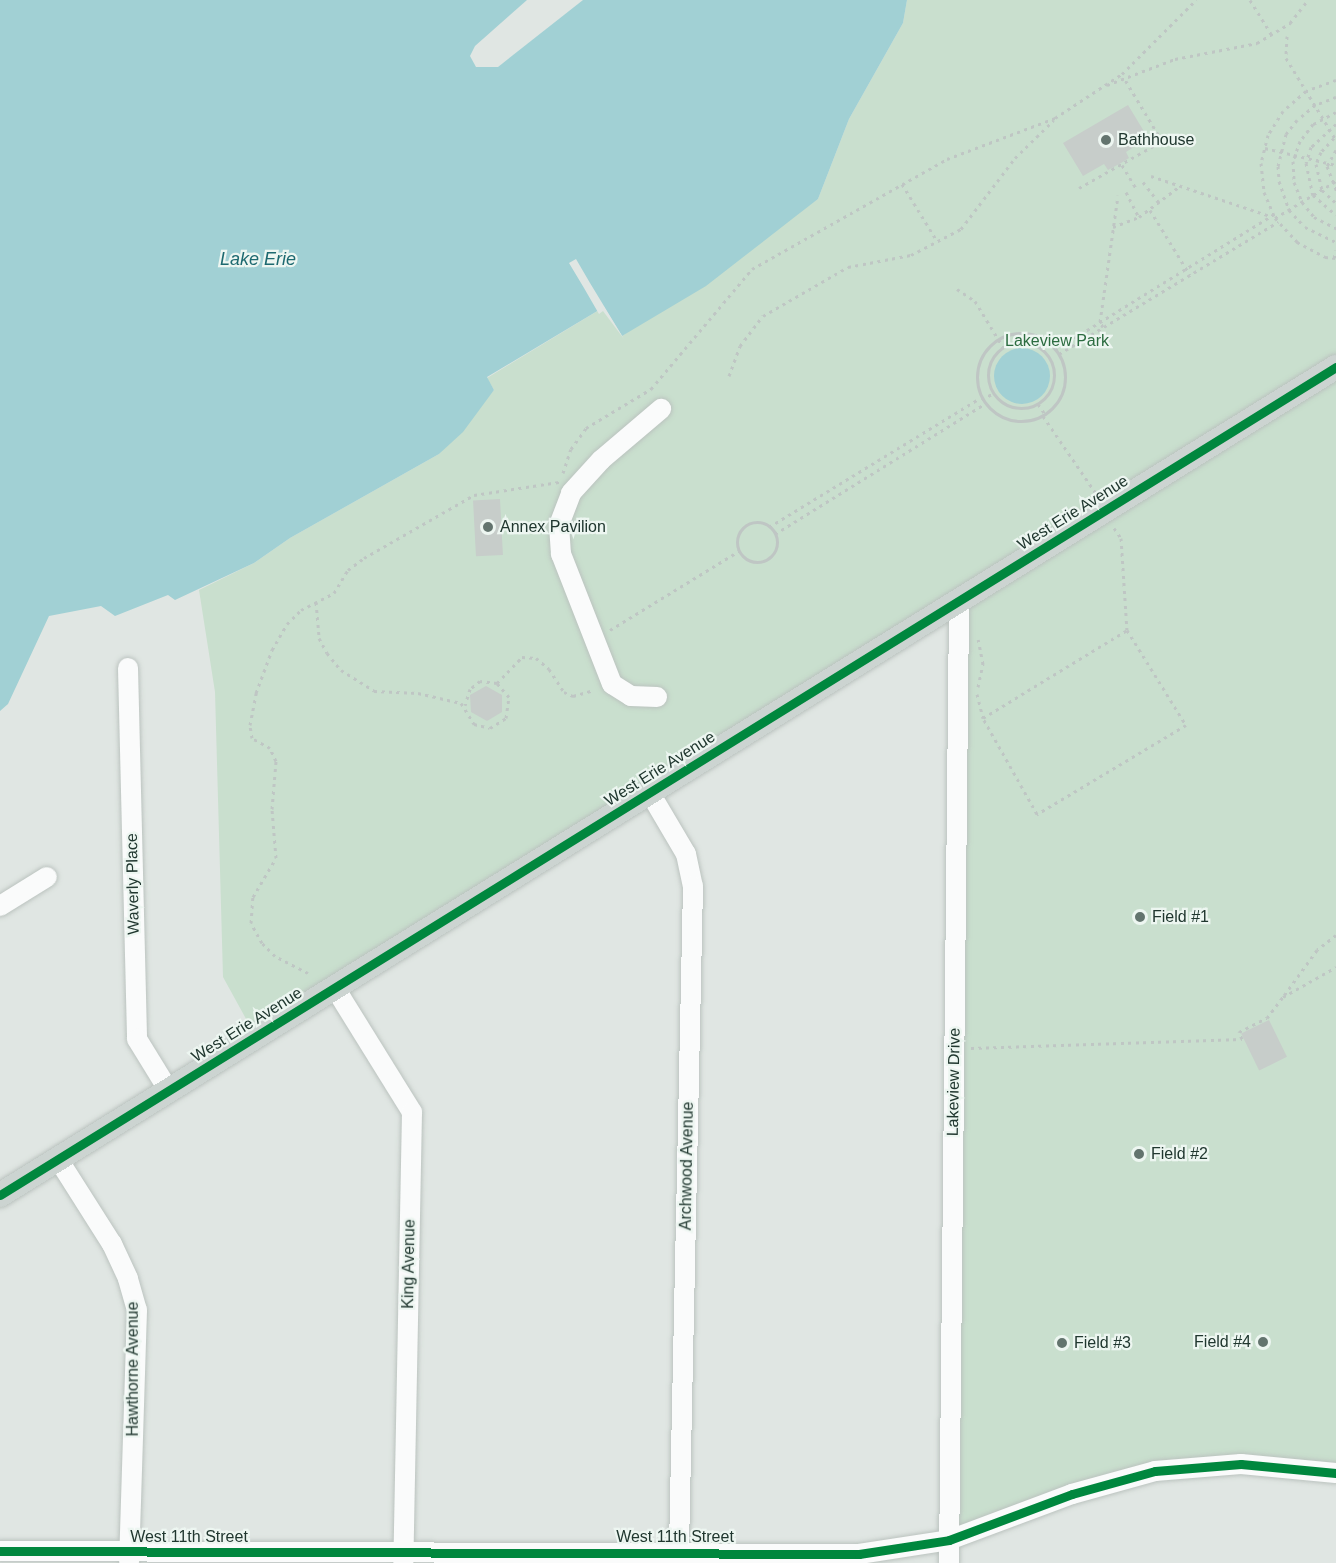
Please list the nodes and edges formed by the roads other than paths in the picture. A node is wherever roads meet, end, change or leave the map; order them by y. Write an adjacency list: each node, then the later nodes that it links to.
1 (1336, 367): 3 (main road, West Erie Avenue)
2 (661, 409): 5 (street)
3 (959, 601): 6 (main road, West Erie Avenue); 14 (street, Lakeview Drive)
4 (128, 668): 10 (street, Waverly Place)
5 (657, 696)
6 (650, 793): 9 (main road, West Erie Avenue); 16 (street, Archwood Avenue)
7 (48, 876): 8 (street)
8 (0, 906)
9 (335, 988): 10 (main road, West Erie Avenue); 18 (street, King Avenue)
10 (169, 1091): 11 (main road, West Erie Avenue)
11 (58, 1159): 12 (main road, West Erie Avenue); 17 (street, Hawthorne Avenue)
12 (0, 1195)
13 (1336, 1473): 14 (street, West 11th Street)
14 (949, 1540): 16 (street, West 11th Street); 19 (street, Lakeview Drive)
15 (0, 1551): 17 (street, West 11th Street)
16 (679, 1551): 18 (street, West 11th Street)
17 (129, 1557): 18 (street, West 11th Street)
18 (403, 1558)
19 (949, 1563)

